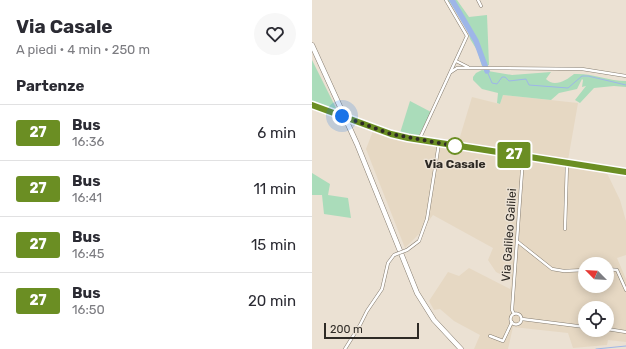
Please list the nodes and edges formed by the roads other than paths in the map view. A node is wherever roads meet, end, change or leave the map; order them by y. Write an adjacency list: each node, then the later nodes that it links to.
1 (446, 0): 5 (street)
2 (478, 0): 3 (street)
3 (481, 6)
4 (312, 46): 28 (highway)
5 (456, 61): 6 (street); 7 (street)
6 (470, 68): 7 (street); 8 (street)
7 (451, 72): 10 (street)
8 (626, 76)
9 (312, 105): 10 (street, bridge)
10 (419, 140): 11 (street)
11 (439, 143): 12 (street); 27 (street, bridge)
12 (524, 157): 13 (street); 16 (street, Via Galileo Galilei)
13 (567, 163): 14 (street); 15 (street)
14 (626, 172)
15 (565, 229)
16 (518, 242): 17 (street); 20 (street, Via Galileo Galilei)
17 (578, 270)
18 (614, 270): 19 (street)
19 (626, 290)
20 (514, 314): 21 (street); 22 (street)
21 (522, 318): 22 (street); 23 (street)
22 (512, 322): 26 (street)
23 (578, 326)
24 (614, 330): 25 (street)
25 (626, 332)
26 (490, 336)
27 (345, 349)
28 (461, 349)

